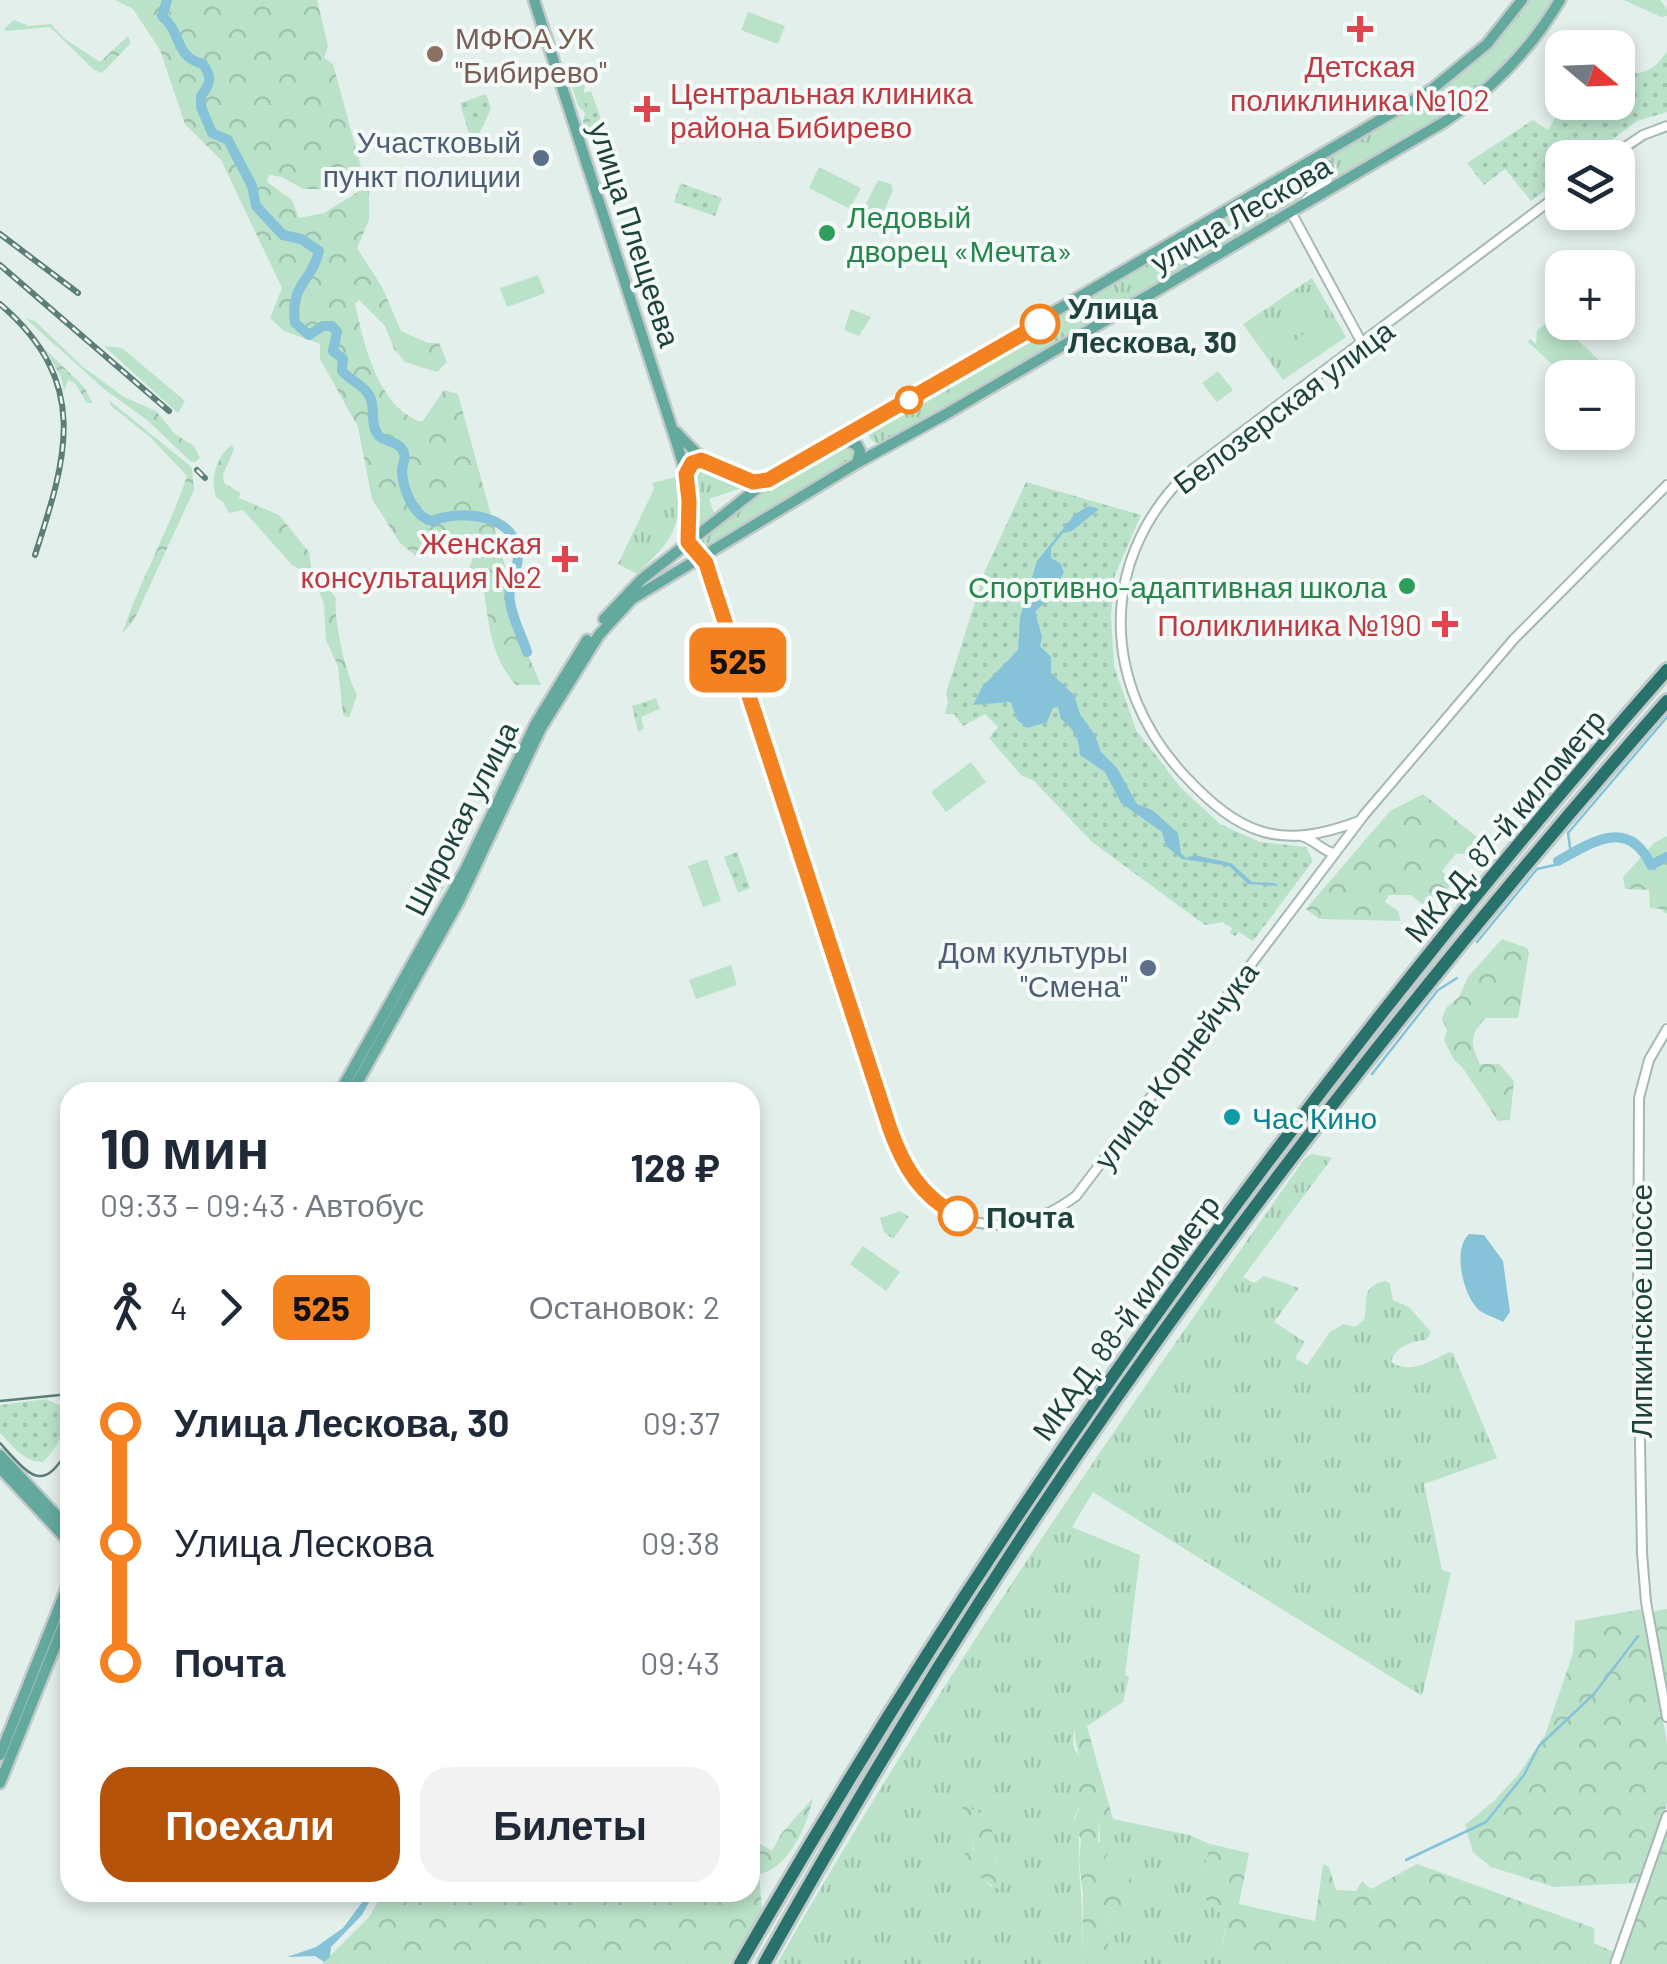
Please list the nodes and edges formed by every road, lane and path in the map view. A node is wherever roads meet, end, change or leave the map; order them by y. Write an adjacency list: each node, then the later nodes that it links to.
1 (534, 0): 13 (main road, улица Плещеева)
2 (1522, 0): 6 (main road, улица Лескова)
3 (1560, 0): 8 (main road, улица Лескова)
4 (1667, 126): 5 (street)
5 (1634, 140)
6 (1311, 160): 8 (street); 10 (main road, улица Лескова)
7 (1545, 205): 12 (street, Белозерская улица)
8 (1302, 206): 9 (main road, улица Лескова)
9 (1291, 212): 11 (main road, улица Лескова); 12 (street)
10 (1184, 237): 11 (street); 14 (main road, улица Лескова)
11 (1203, 264): 16 (main road, улица Лескова)
12 (1362, 343): 27 (street, Белозерская улица)
13 (672, 426): 15 (main road, улица Плещеева); 17 (main road, улица Плещеева)
14 (839, 438): 16 (main road); 18 (main road, улица Лескова)
15 (706, 461): 17 (main road); 18 (main road, улица Плещеева)
16 (857, 463): 21 (main road, улица Лескова)
17 (686, 474): 20 (main road, улица Плещеева)
18 (768, 480): 20 (main road, улица Лескова)
19 (1667, 485): 25 (street, улица Корнейчука)
20 (688, 542): 21 (main road); 22 (main road, улица Лескова)
21 (702, 558): 22 (main road, улица Лескова); 31 (street, улица Корнейчука)
22 (648, 582): 32 (main road, Широкая улица)
23 (1667, 670): 33 (highway, МКАД, 87-й километр)
24 (1667, 701): 34 (highway, МКАД, 87-й километр)
25 (1360, 821): 26 (street, Белозерская улица); 29 (street, улица Корнейчука)
26 (1336, 829): 27 (street, Белозерская улица); 29 (street)
27 (1300, 836): 28 (street, Белозерская улица)
28 (1311, 839): 30 (street, Белозерская улица); 31 (street)
29 (1342, 842): 30 (street, улица Корнейчука)
30 (1333, 853): 31 (street, улица Корнейчука)
31 (1322, 868)
32 (418, 967): 36 (main road, Широкая улица); 37 (main road, Широкая улица)
33 (1381, 1014): 48 (highway, МКАД, 88-й километр)
34 (1395, 1024): 49 (highway, МКАД, 88-й километр)
35 (1667, 1029): 44 (street, Липкинское шоссе)
36 (346, 1082)
37 (357, 1082)
38 (0, 1456): 40 (main road)
39 (0, 1468): 41 (main road)
40 (60, 1519)
41 (60, 1532)
42 (60, 1605): 45 (main road)
43 (60, 1634): 46 (main road)
44 (1667, 1717)
45 (0, 1755)
46 (0, 1784)
47 (1667, 1816): 50 (street)
48 (740, 1964)
49 (764, 1964)
50 (1615, 1964)

